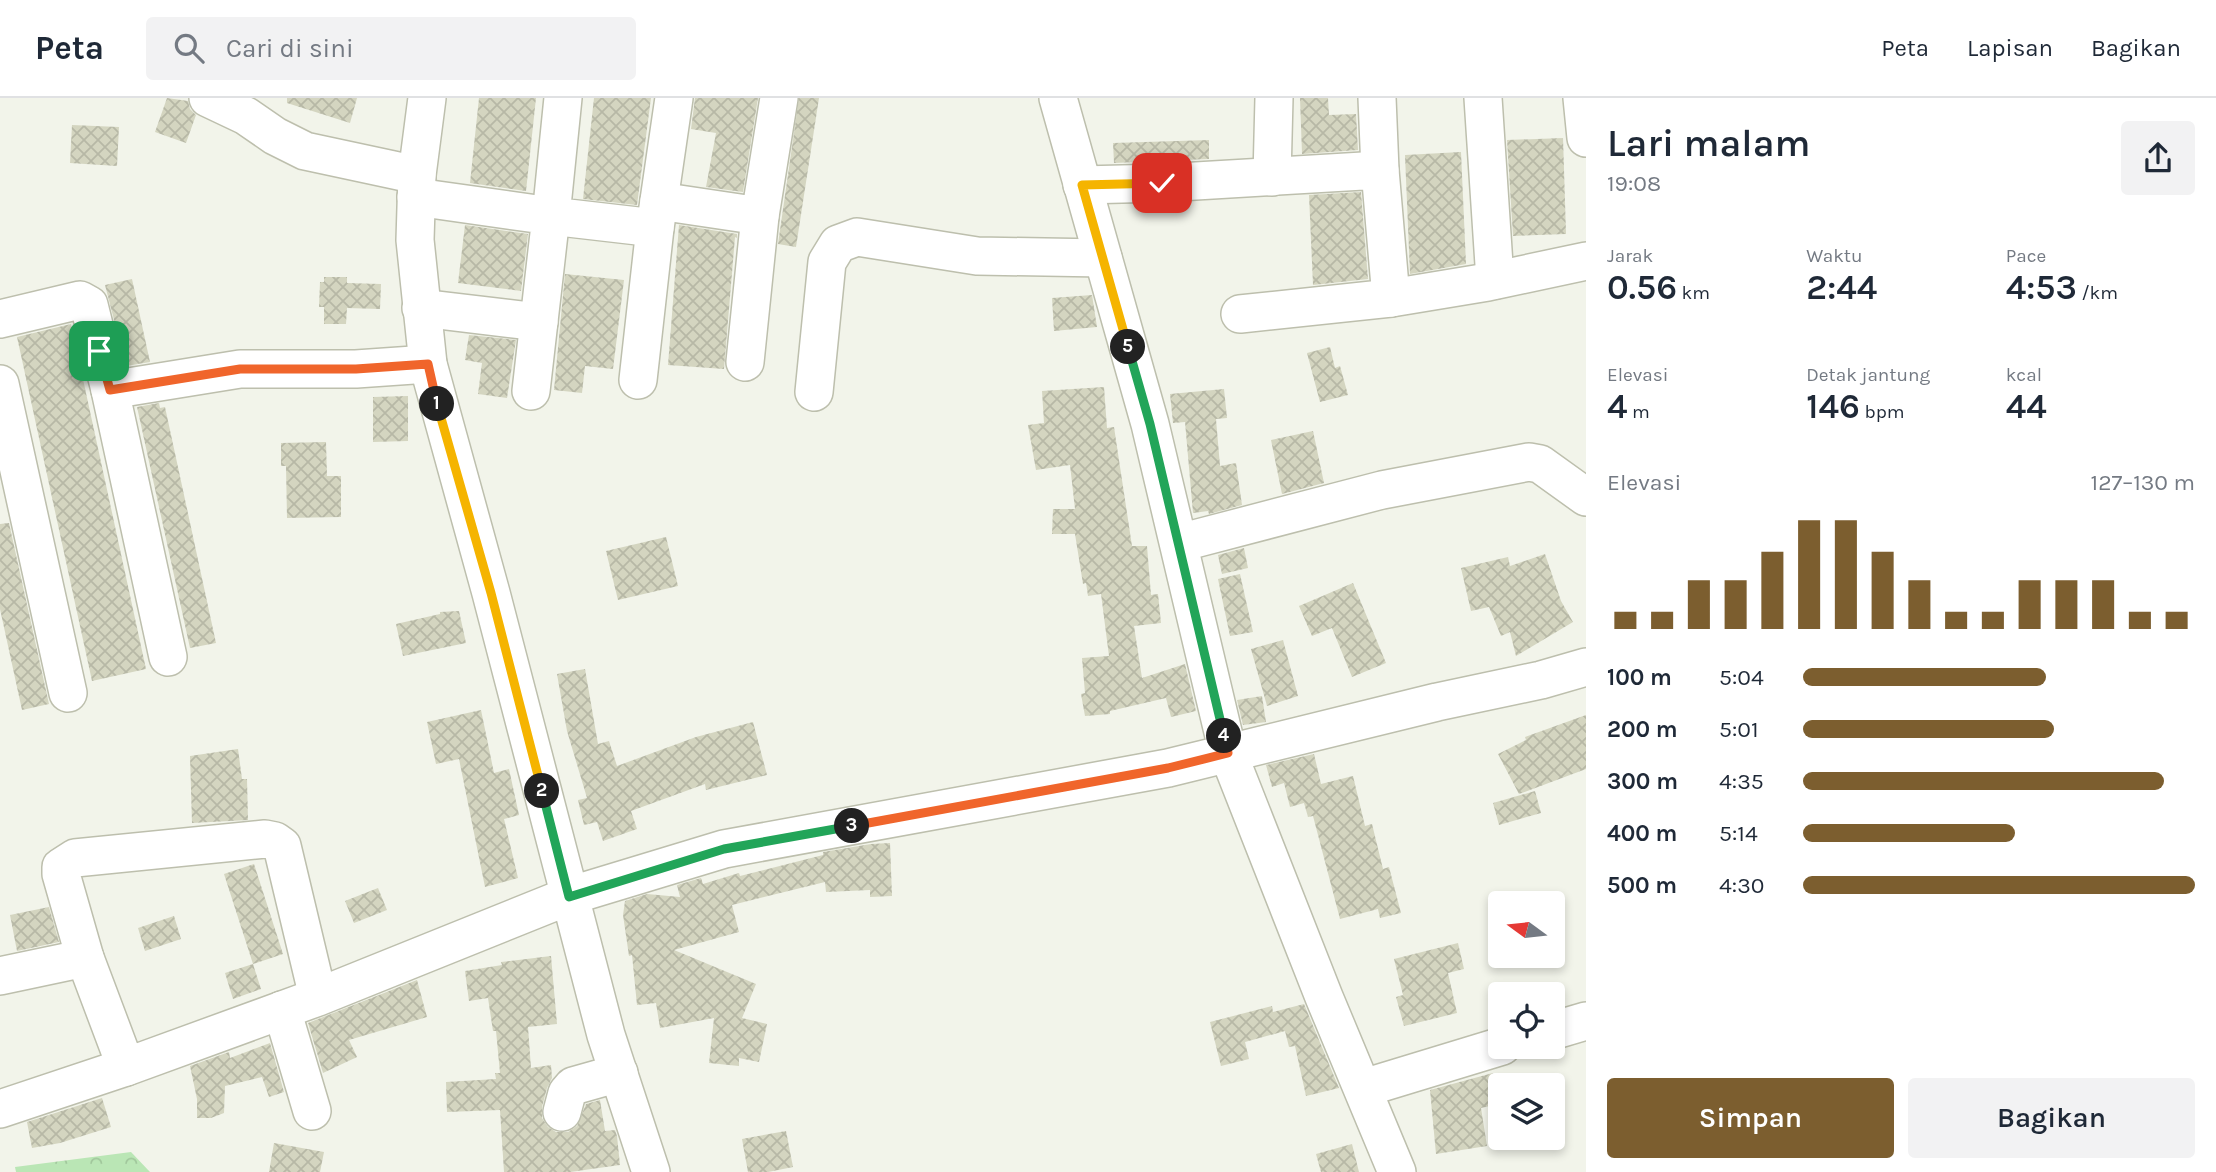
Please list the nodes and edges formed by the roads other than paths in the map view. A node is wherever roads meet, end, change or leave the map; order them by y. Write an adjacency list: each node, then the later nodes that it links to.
1 (208, 98): 15 (street)
2 (427, 98): 15 (street)
3 (563, 98): 17 (street)
4 (674, 98): 16 (street)
5 (779, 98): 18 (street)
6 (1058, 98): 14 (street)
7 (1274, 98): 13 (street)
8 (1377, 98): 12 (street)
9 (1483, 98): 21 (street)
10 (1581, 98): 11 (street)
11 (1586, 138)
12 (1380, 170): 13 (street); 22 (street)
13 (1272, 177): 14 (street)
14 (1082, 185): 19 (street)
15 (416, 186): 17 (street); 23 (street)
16 (657, 215): 17 (street); 18 (street); 29 (street)
17 (551, 216): 26 (street)
18 (760, 216): 27 (street)
19 (1103, 258): 33 (street); 35 (street)
20 (1586, 261): 21 (street)
21 (1495, 280): 22 (street)
22 (1391, 298): 24 (street)
23 (421, 308): 26 (street); 28 (street)
24 (1240, 314)
25 (0, 319): 31 (street)
26 (539, 322): 32 (street)
27 (745, 362)
28 (428, 364): 31 (street); 40 (street)
29 (638, 380)
30 (0, 384): 38 (street)
31 (110, 390): 36 (street)
32 (531, 391)
33 (814, 392)
34 (1586, 497): 35 (street)
35 (1179, 543): 39 (street)
36 (168, 657)
37 (1586, 667): 39 (street)
38 (68, 693)
39 (1228, 753): 40 (street); 50 (street)
40 (569, 897): 43 (street); 49 (street)
41 (85, 958): 42 (street); 43 (street); 48 (street)
42 (0, 976)
43 (318, 997): 44 (street)
44 (282, 1010): 48 (street); 52 (street)
45 (1586, 1021): 46 (street)
46 (1565, 1027)
47 (1488, 1050): 50 (street)
48 (126, 1067): 51 (street)
49 (619, 1073): 53 (street); 54 (street)
50 (1364, 1088): 55 (street)
51 (0, 1109)
52 (312, 1111)
53 (562, 1112)
54 (652, 1172)
55 (1397, 1172)

